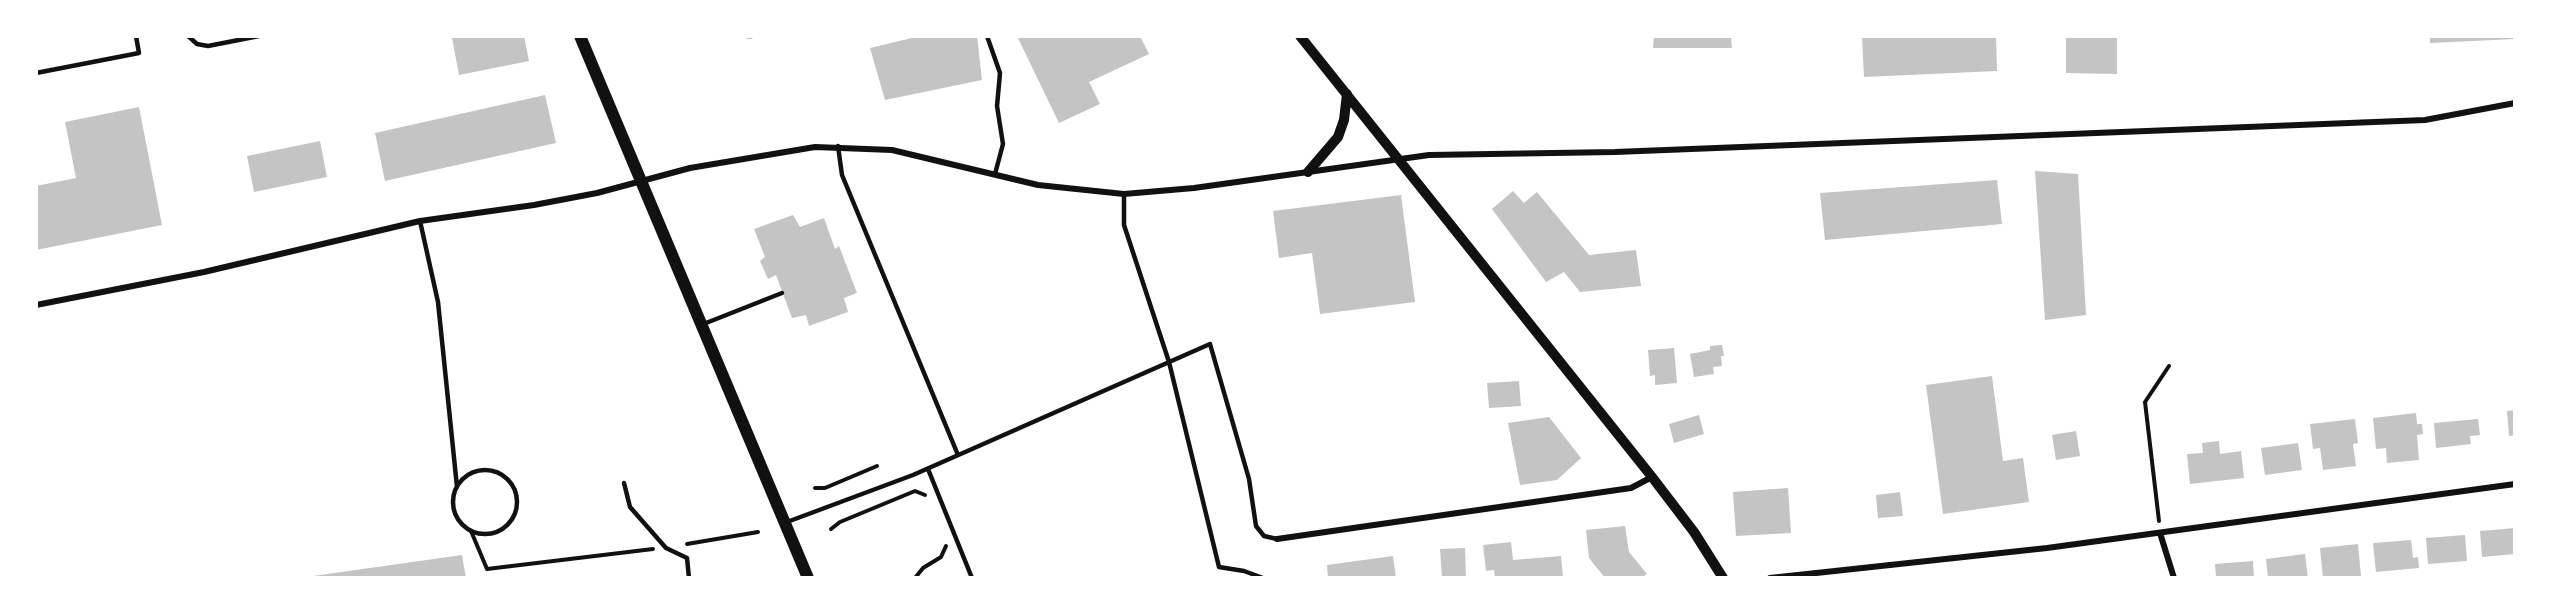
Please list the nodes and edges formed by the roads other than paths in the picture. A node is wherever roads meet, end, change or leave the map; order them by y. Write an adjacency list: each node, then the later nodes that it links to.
1 (136, 36): 9 (lane)
2 (188, 36): 3 (lane)
3 (259, 36)
4 (580, 36): 16 (main road)
5 (747, 36): 6 (lane)
6 (752, 36)
7 (987, 36): 15 (lane)
8 (1300, 36): 10 (street)
9 (36, 74)
10 (1347, 94): 13 (street); 14 (street)
11 (2515, 103): 13 (street)
12 (838, 146): 15 (street); 16 (street); 23 (lane)
13 (1400, 159): 14 (street); 25 (street)
14 (1308, 172): 17 (street)
15 (995, 174): 17 (street)
16 (642, 182): 18 (street); 21 (main road)
17 (1124, 194): 22 (lane)
18 (420, 221): 20 (street); 28 (lane)
19 (782, 293): 21 (lane)
20 (36, 306)
21 (701, 325): 29 (main road)
22 (1169, 362): 23 (lane); 31 (lane); 35 (lane)
23 (958, 455): 24 (lane)
24 (928, 469): 29 (lane); 34 (lane)
25 (1652, 477): 31 (street); 36 (street)
26 (624, 483): 32 (lane)
27 (2515, 484): 30 (street)
28 (457, 487): 28 (lane)
29 (784, 523): 33 (main road)
30 (2160, 533): 37 (street); 38 (street)
31 (1277, 539)
32 (689, 578)
33 (808, 578)
34 (972, 578)
35 (1263, 578)
36 (1723, 578)
37 (1770, 578)
38 (2174, 578)

